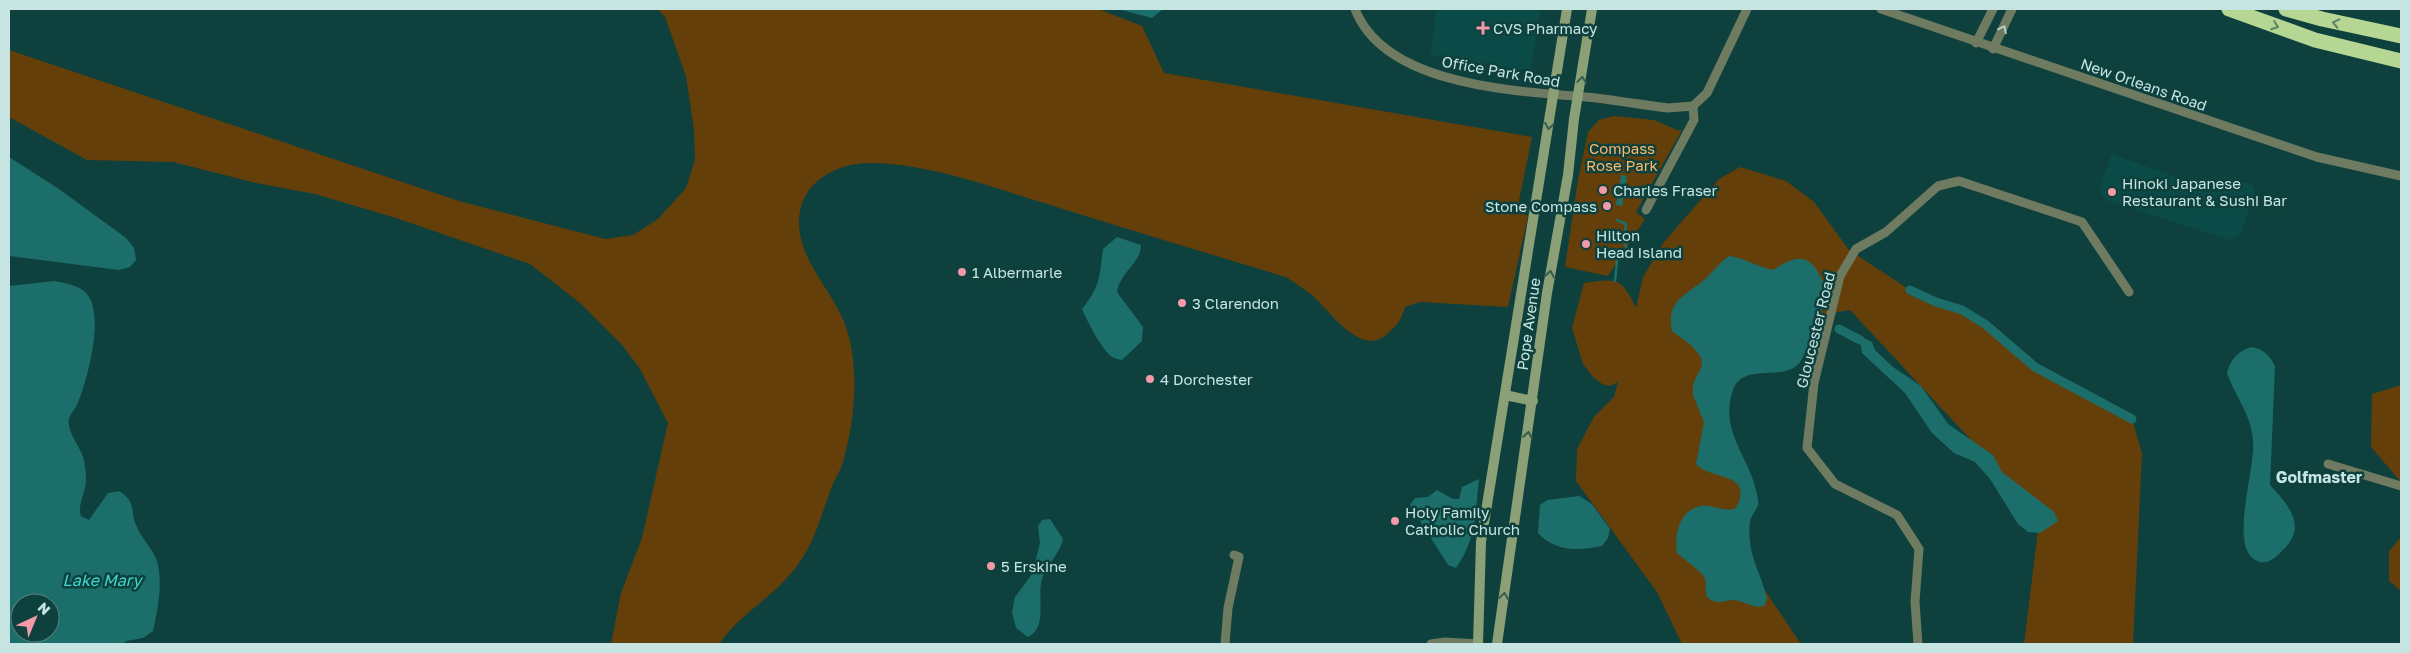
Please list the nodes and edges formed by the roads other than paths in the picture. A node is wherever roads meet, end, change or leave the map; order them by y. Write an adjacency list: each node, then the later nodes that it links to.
1 (1355, 9): 16 (street, Office Park Road)
2 (1566, 9): 16 (main road, Pope Avenue)
3 (1592, 9): 17 (main road, Pope Avenue, one-way to 3)
4 (1747, 9): 18 (street)
5 (1881, 9): 12 (street, New Orleans Road)
6 (1993, 9): 12 (street)
7 (2012, 9): 14 (street, one-way to 7)
8 (2229, 9): 13 (highway, one-way to 13)
9 (2286, 9): 10 (highway, one-way to 9)
10 (2360, 28): 11 (highway); 13 (highway)
11 (2401, 36)
12 (1976, 43): 14 (street, New Orleans Road)
13 (2343, 48): 15 (highway)
14 (1993, 49): 19 (street, New Orleans Road)
15 (2401, 61)
16 (1554, 94): 17 (street, Office Park Road); 22 (main road, Pope Avenue, one-way to 22)
17 (1579, 97): 18 (street); 23 (main road, Pope Avenue, one-way to 17)
18 (1693, 106): 20 (street)
19 (2401, 176)
20 (1646, 210)
21 (2129, 292): 31 (street, Gloucester Road)
22 (1505, 395): 23 (main road); 29 (main road, Pope Avenue)
23 (1533, 401): 30 (main road, Pope Avenue, one-way to 23)
24 (2328, 464): 25 (street)
25 (2401, 486)
26 (1234, 556): 27 (street)
27 (1224, 644)
28 (1431, 644): 29 (street)
29 (1478, 644)
30 (1497, 644)
31 (1918, 644)

